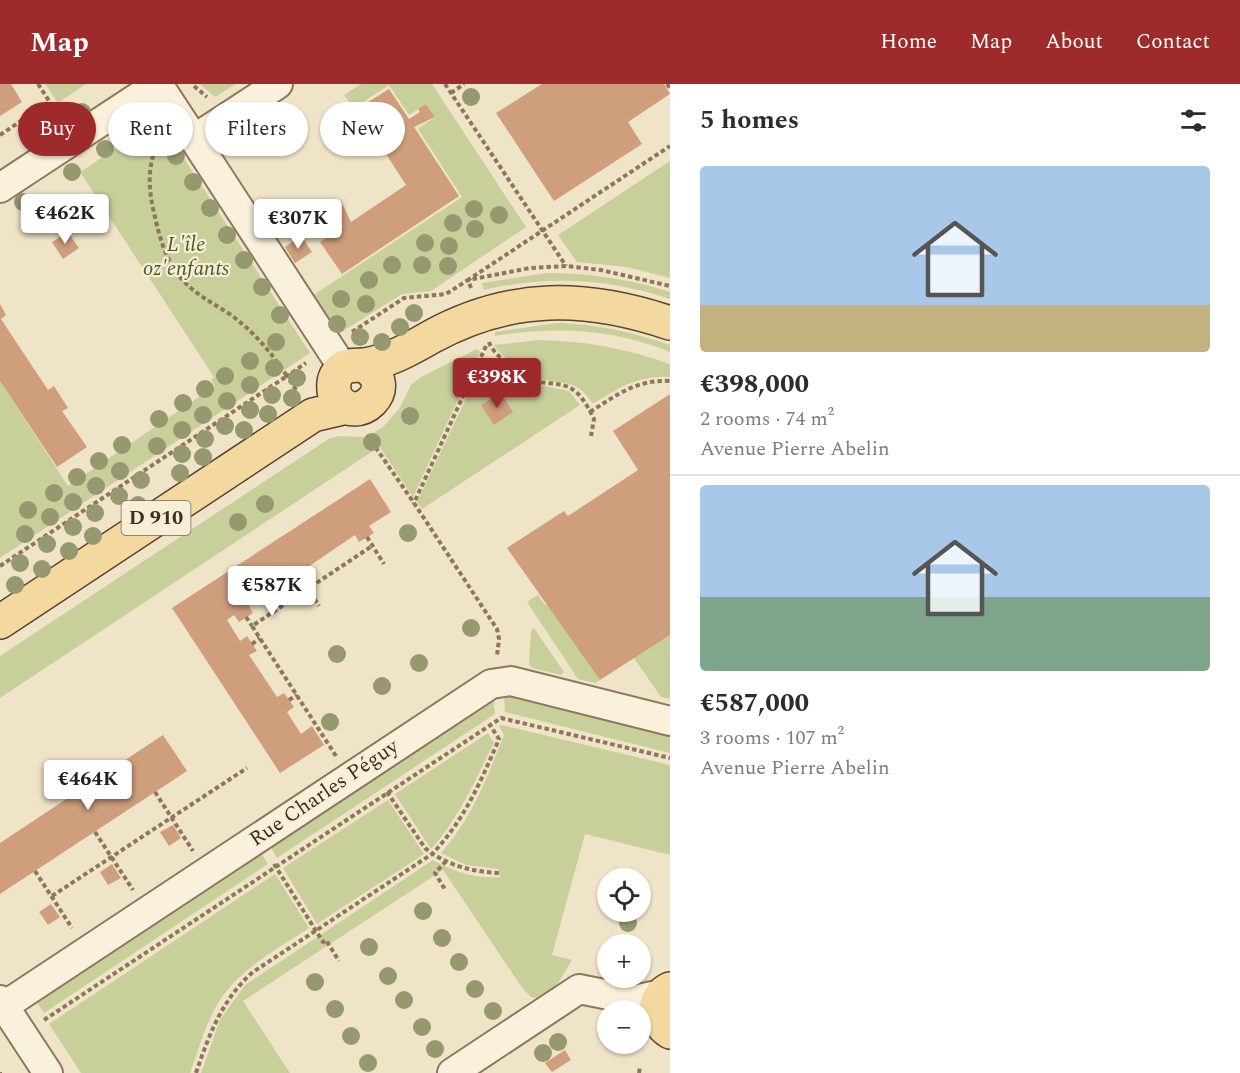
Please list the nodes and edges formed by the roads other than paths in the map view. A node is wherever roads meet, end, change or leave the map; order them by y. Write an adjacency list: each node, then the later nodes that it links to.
1 (278, 84): 3 (street)
2 (152, 88): 3 (street); 4 (street)
3 (194, 140): 6 (street)
4 (0, 188)
5 (670, 323): 6 (main road)
6 (355, 391): 7 (main road, D 910)
7 (0, 622)
8 (670, 720): 9 (street, Rue Charles Péguy)
9 (2, 1003): 11 (street)
10 (662, 1014): 12 (street)
11 (48, 1073)
12 (452, 1073)

